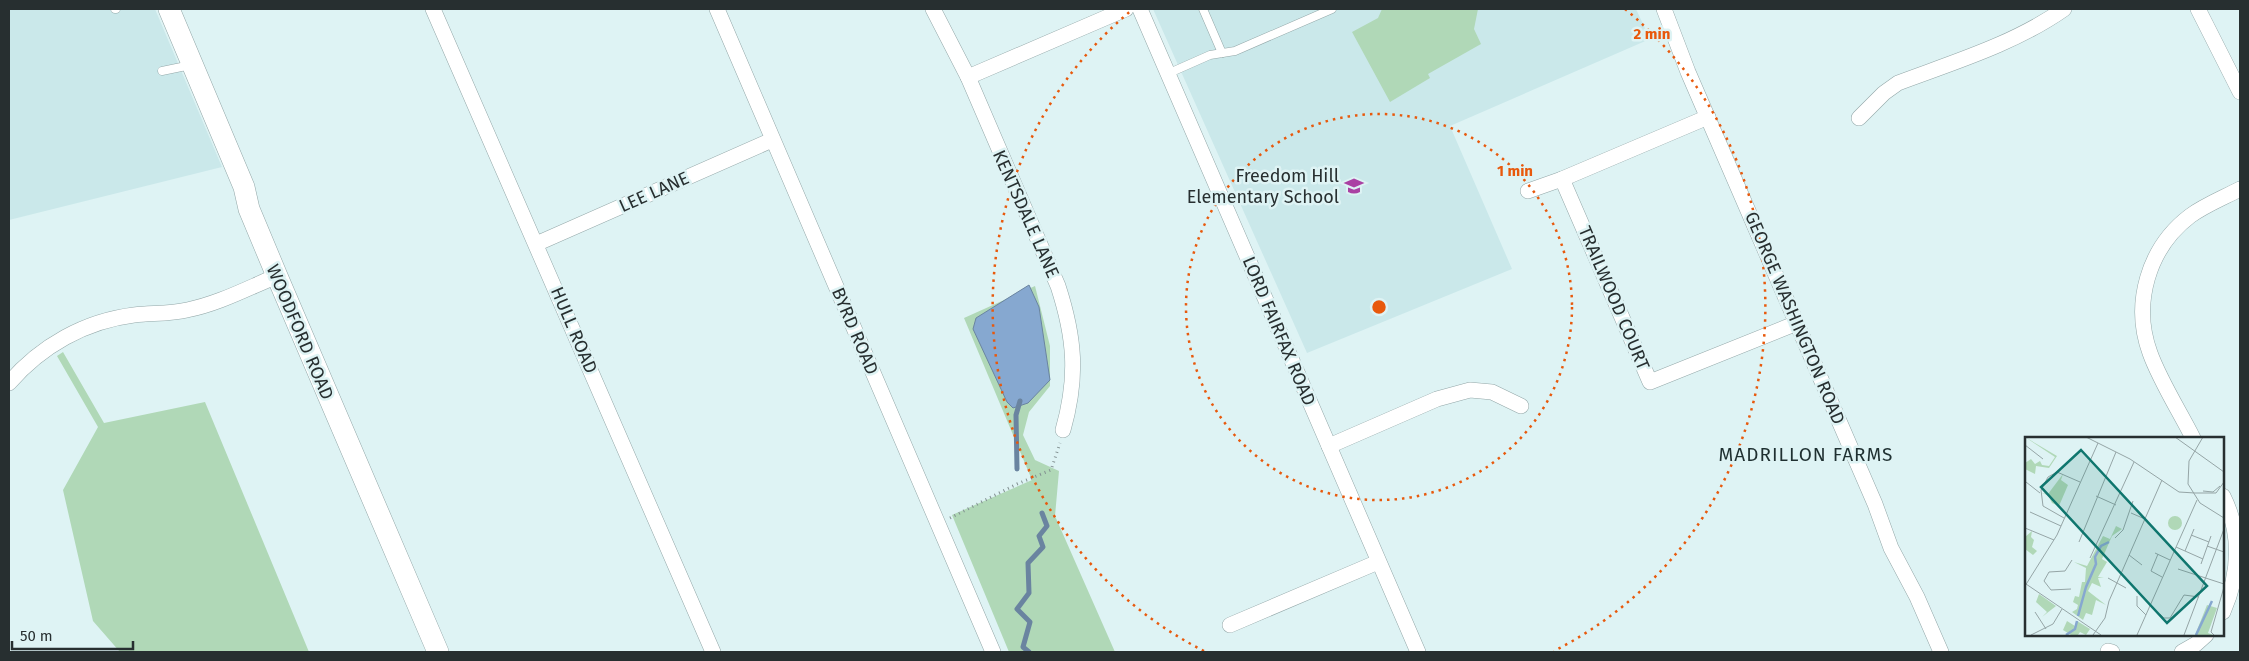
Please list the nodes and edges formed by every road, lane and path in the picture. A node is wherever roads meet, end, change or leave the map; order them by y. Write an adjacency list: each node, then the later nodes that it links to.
1 (169, 9): 13 (street, WOODFORD ROAD)
2 (434, 9): 24 (street, HULL ROAD)
3 (717, 9): 20 (street, BYRD ROAD)
4 (933, 9): 16 (street, KENTSDALE LANE)
5 (1126, 9): 16 (street)
6 (1140, 9): 15 (street, LORD FAIRFAX ROAD)
7 (1204, 9): 12 (lane)
8 (1332, 9): 12 (lane)
9 (1664, 9): 18 (street, GEORGE WASHINGTON ROAD)
10 (2064, 9): 19 (street)
11 (2198, 9): 17 (street)
12 (1222, 52): 15 (lane)
13 (192, 65): 14 (lane); 25 (street, WOODFORD ROAD)
14 (162, 71)
15 (1167, 74): 31 (street, LORD FAIRFAX ROAD)
16 (968, 77): 29 (street, KENTSDALE LANE)
17 (2240, 92)
18 (1708, 117): 21 (street); 26 (street, GEORGE WASHINGTON ROAD)
19 (1860, 118)
20 (772, 140): 24 (street, LEE LANE); 33 (street, BYRD ROAD)
21 (1562, 179): 23 (street); 26 (street, TRAILWOOD COURT)
22 (2240, 189): 30 (street)
23 (1528, 191)
24 (536, 244): 39 (street, HULL ROAD)
25 (277, 276): 27 (street); 38 (street, WOODFORD ROAD)
26 (1797, 323): 42 (street, GEORGE WASHINGTON ROAD)
27 (9, 383)
28 (1522, 406): 31 (street)
29 (1063, 430): 33 (path)
30 (2192, 437)
31 (1329, 446): 34 (street, LORD FAIRFAX ROAD)
32 (2224, 498): 35 (street)
33 (938, 524): 40 (street, BYRD ROAD)
34 (1378, 562): 36 (street); 41 (street, LORD FAIRFAX ROAD)
35 (2224, 610)
36 (1230, 625)
37 (2205, 636): 43 (street)
38 (438, 652)
39 (713, 652)
40 (994, 652)
41 (1418, 652)
42 (1941, 652)
43 (2182, 652)

